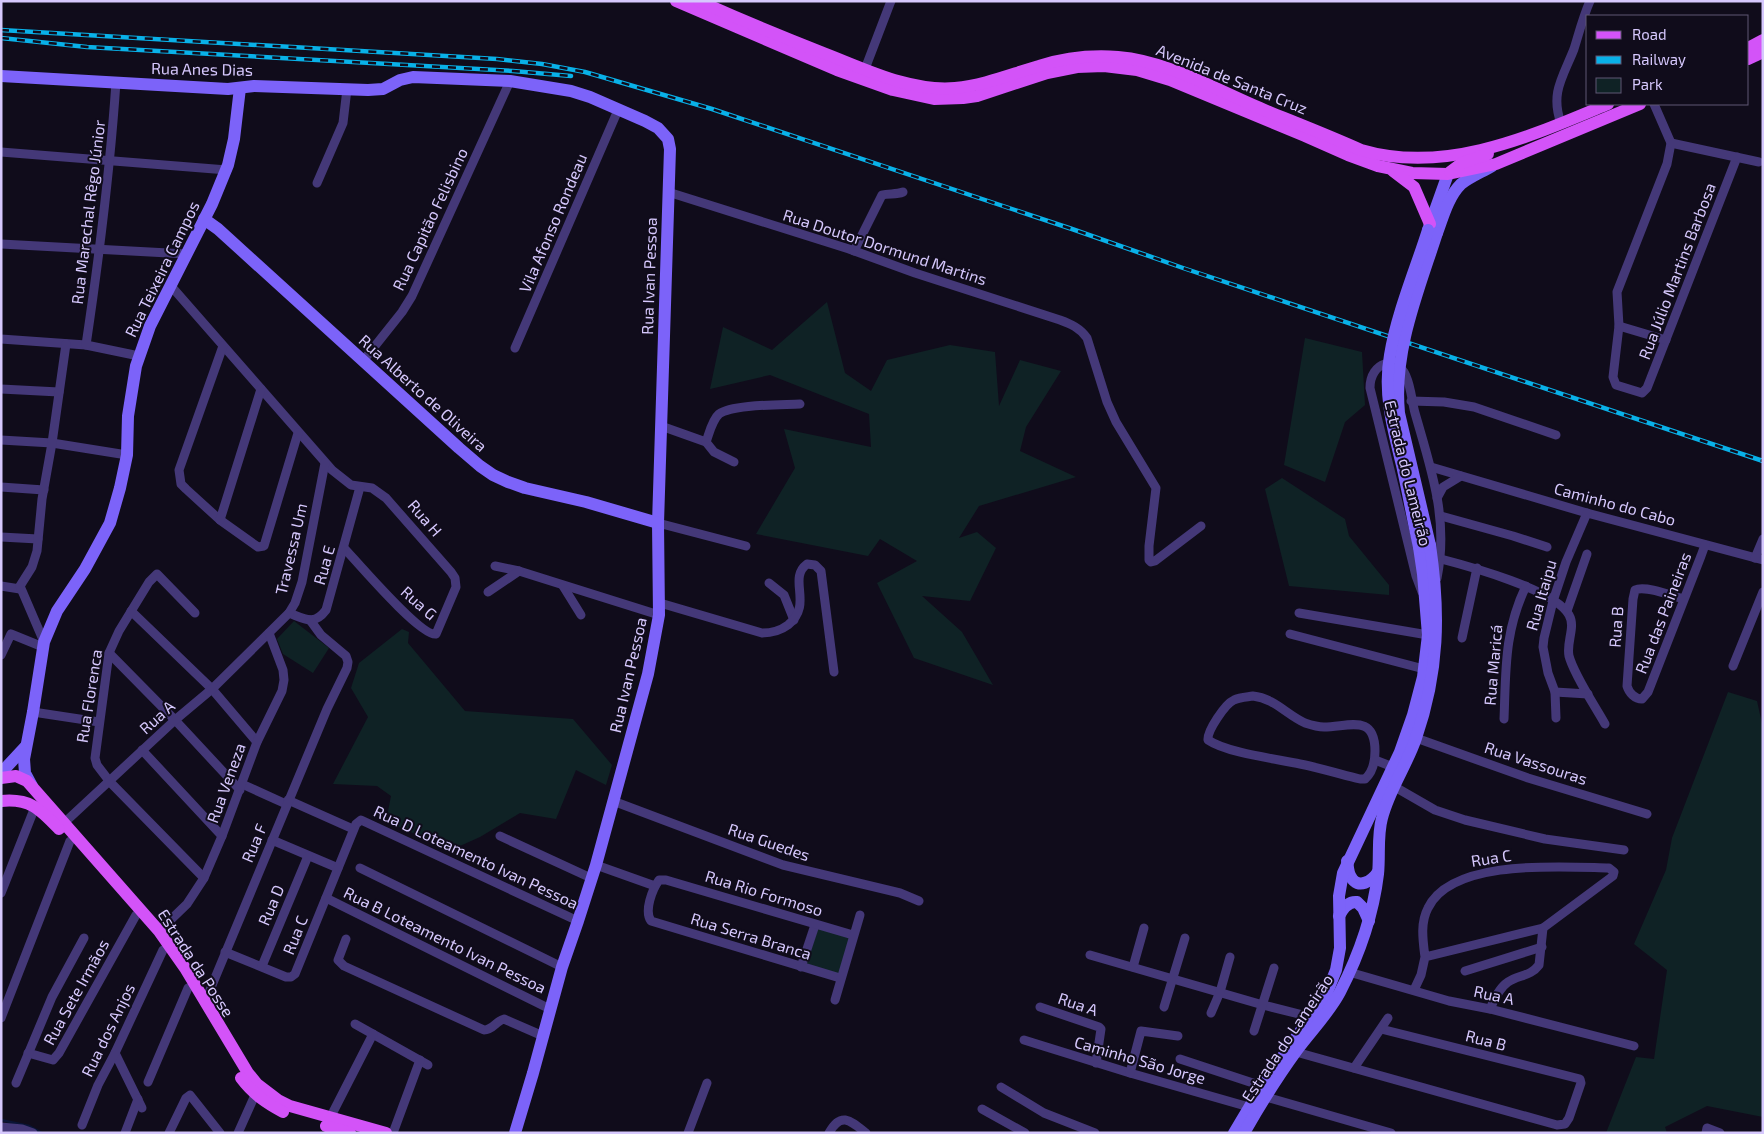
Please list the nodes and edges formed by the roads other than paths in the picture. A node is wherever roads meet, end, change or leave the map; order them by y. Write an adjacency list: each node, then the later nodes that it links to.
1 (676, 1): 28 (main road, Avenida de Santa Cruz)
2 (699, 1): 9 (main road, Avenida de Santa Cruz)
3 (891, 1): 9 (street)
4 (1590, 1): 19 (street)
5 (1763, 40): 6 (main road)
6 (1749, 47)
7 (1763, 52): 8 (main road)
8 (1749, 59)
9 (865, 69): 20 (main road, Avenida de Santa Cruz)
10 (1, 76): 12 (street, Rua Anes Dias)
11 (510, 81): 14 (street, Rua Anes Dias); 18 (street, Rua Anes Dias); 49 (street, Rua Capitão Felisbino)
12 (116, 82): 13 (street, Rua Anes Dias); 25 (street, Rua Marechal Rêgo Júnior)
13 (240, 88): 14 (street, Rua Anes Dias); 29 (street, Rua Teixeira Campos)
14 (348, 89): 31 (street)
15 (1606, 105): 19 (main road, Avenida de Santa Cruz)
16 (1638, 105): 27 (main road)
17 (1654, 105): 21 (street)
18 (618, 110): 22 (street, Rua Anes Dias); 47 (street, Vila Afonso Rondeau)
19 (1561, 123): 20 (main road, Avenida de Santa Cruz)
20 (1513, 142): 30 (main road)
21 (1672, 143): 24 (street); 41 (street)
22 (670, 149): 32 (street, Rua Ivan Pessoa)
23 (1, 152): 25 (street)
24 (1737, 157): 26 (street); 43 (street, Rua Júlio Martins Barbosa)
25 (110, 161): 29 (street); 37 (street, Rua Marechal Rêgo Júnior)
26 (1759, 162)
27 (1496, 164): 30 (main road, Avenida de Santa Cruz); 35 (street, Estrada do Lameirão)
28 (1391, 169): 30 (main road, Avenida de Santa Cruz); 35 (main road)
29 (226, 170): 34 (street, Rua Teixeira Campos)
30 (1448, 174): 35 (street, Estrada do Lameirão)
31 (317, 183)
32 (668, 192): 38 (street, Rua Doutor Dormund Martins); 55 (street, Rua Ivan Pessoa)
33 (903, 192): 38 (street)
34 (204, 219): 39 (street, Rua Teixeira Campos); 49 (street, Rua Alberto de Oliveira)
35 (1432, 229): 80 (street, Estrada do Lameirão, bridge)
36 (1, 244): 37 (street)
37 (101, 249): 39 (street); 45 (street, Rua Marechal Rêgo Júnior)
38 (854, 251): 74 (street, Rua Doutor Dormund Martins)
39 (187, 254): 40 (street, Rua Teixeira Campos)
40 (171, 286): 46 (street, Rua H); 48 (street, Rua Teixeira Campos)
41 (1619, 326): 43 (street); 43 (street, Rua Júlio Martins Barbosa)
42 (1, 339): 44 (street)
43 (1666, 340)
44 (66, 344): 45 (street); 52 (street)
45 (86, 345): 48 (street)
46 (223, 346): 51 (street, Rua H); 72 (street)
47 (515, 348)
48 (139, 356): 61 (street, Rua Teixeira Campos)
49 (363, 361): 73 (street, Rua Alberto de Oliveira)
50 (1, 389): 52 (street)
51 (261, 389): 56 (street, Rua H); 72 (street)
52 (59, 392): 60 (street)
53 (1411, 401): 57 (street); 64 (street, Estrada do Lameirão); 99 (street, Estrada do Lameirão)
54 (800, 404): 59 (street)
55 (661, 426): 59 (street); 73 (street, Rua Ivan Pessoa)
56 (298, 433): 63 (street, Rua H); 72 (street)
57 (1556, 434)
58 (1, 440): 60 (street)
59 (706, 442): 62 (street)
60 (52, 443): 61 (street); 68 (street)
61 (127, 455): 114 (street, Rua Teixeira Campos)
62 (734, 462)
63 (324, 463): 67 (street, Rua H); 105 (street, Travessa Um)
64 (1431, 467): 65 (street, Caminho do Cabo); 69 (street, Estrada do Lameirão)
65 (1460, 476): 69 (street); 70 (street, Caminho do Cabo)
66 (1, 487): 68 (street)
67 (360, 487): 82 (street, Rua E); 89 (street, Rua H)
68 (44, 490): 76 (street)
69 (1437, 498): 71 (street, Estrada do Lameirão)
70 (1586, 513): 78 (street, Caminho do Cabo); 100 (street, Rua Itaipu)
71 (1441, 516): 81 (street); 84 (street, Estrada do Lameirão)
72 (220, 520)
73 (658, 523): 79 (street); 101 (street, Rua Ivan Pessoa)
74 (1201, 526)
75 (1, 537): 76 (street)
76 (38, 539): 95 (street)
77 (1763, 539): 85 (street)
78 (1705, 544): 85 (street, Caminho do Cabo); 98 (street, Rua das Paineiras)
79 (746, 546)
80 (1424, 546): 91 (street, Estrada do Lameirão); 99 (street, Estrada do Lameirão)
81 (1547, 547)
82 (344, 548): 89 (street, Rua G); 108 (street, Rua E)
83 (1586, 554): 103 (street)
84 (1441, 559): 87 (street); 91 (street, Estrada do Lameirão)
85 (1759, 559)
86 (495, 566): 88 (street)
87 (1476, 568): 94 (street); 113 (street)
88 (519, 572): 93 (street); 96 (street)
89 (456, 582)
90 (769, 583): 109 (street)
91 (1436, 583): 130 (street, Estrada do Lameirão)
92 (1, 586): 95 (street)
93 (563, 586): 101 (street); 107 (street)
94 (1526, 586): 100 (street); 126 (street, Rua Maricá)
95 (20, 589): 114 (street)
96 (488, 592)
97 (1763, 592): 117 (street)
98 (1684, 599): 122 (street, Rua das Paineiras); 122 (street, Rua B)
99 (1425, 600): 112 (street, Estrada do Lameirão)
100 (1553, 601): 103 (street); 121 (street, Rua Itaipu)
101 (660, 609): 109 (street); 144 (street, Rua Ivan Pessoa)
102 (131, 611): 104 (street, Rua Florenca); 115 (street, Rua Florenca); 120 (street)
103 (1567, 611): 123 (street)
104 (195, 613)
105 (289, 613): 108 (street); 110 (street, Travessa Um)
106 (1299, 613): 112 (street)
107 (581, 615)
108 (310, 620): 145 (street, Rua F)
109 (794, 620): 119 (street)
110 (269, 634): 120 (street, Rua A); 131 (street, Rua Veneza)
111 (1290, 634): 118 (street)
112 (1428, 635): 118 (street, Estrada do Lameirão)
113 (1462, 638)
114 (44, 644): 116 (street); 124 (street, Rua Teixeira Campos)
115 (110, 653): 127 (street); 128 (street, Rua Florenca)
116 (1, 655)
117 (1733, 666)
118 (1424, 669): 135 (street, Estrada do Lameirão)
119 (834, 672)
120 (212, 689): 127 (street, Rua A); 131 (street)
121 (1555, 692): 123 (street); 125 (street, Rua Itaipu)
122 (1648, 692)
123 (1588, 694): 129 (street)
124 (33, 712): 128 (street); 132 (street, Rua Teixeira Campos)
125 (1556, 718)
126 (1504, 719)
127 (175, 720): 133 (street, Rua A); 140 (street)
128 (99, 722): 138 (street, Rua Florenca)
129 (1605, 724)
130 (1416, 738): 141 (street, Estrada do Lameirão); 147 (street, Rua Vassouras)
131 (257, 742): 140 (street, Rua Veneza)
132 (26, 746): 136 (street); 139 (street, Rua Teixeira Campos)
133 (142, 750): 138 (street, Rua A); 150 (street)
134 (1375, 760): 134 (street); 135 (street)
135 (1393, 767): 156 (street, Estrada do Lameirão)
136 (1, 773)
137 (1, 778): 139 (main road, Estrada da Posse)
138 (110, 782): 148 (street, Rua A); 161 (street, Rua Florenca)
139 (32, 786): 143 (main road); 148 (main road, Estrada da Posse)
140 (241, 787): 145 (street); 150 (street, Rua Veneza)
141 (1395, 787): 154 (street); 160 (street, Estrada do Lameirão)
142 (1, 801): 143 (main road)
143 (23, 801): 146 (main road, Estrada da Posse)
144 (613, 801): 157 (street, Rua Ivan Pessoa); 166 (street, Rua Guedes)
145 (287, 802): 149 (street); 152 (street, Rua F)
146 (35, 807): 153 (main road, Estrada da Posse); 164 (street)
147 (1647, 814)
148 (64, 823): 175 (main road, Estrada da Posse)
149 (353, 829): 158 (street); 170 (street, Rua D Loteamento Ivan Pessoa)
150 (222, 836): 161 (street, Rua Veneza)
151 (500, 836): 162 (street)
152 (272, 840): 155 (street); 182 (street, Rua F)
153 (70, 841): 167 (main road, Estrada da Posse); 199 (street)
154 (1624, 850)
155 (308, 856): 158 (street); 186 (street, Rua D)
156 (1347, 861): 160 (street); 169 (street, Estrada do Lameirão)
157 (596, 865): 162 (street, Rua Ivan Pessoa); 163 (street)
158 (338, 868): 165 (street)
159 (360, 868): 187 (street)
160 (1378, 872): 171 (street, Estrada do Lameirão)
161 (204, 878): 175 (street, Rua Veneza)
162 (591, 878): 170 (street, Rua Ivan Pessoa)
163 (655, 886): 172 (street, Rua Rio Formoso); 188 (street, Rua Serra Branca)
164 (1, 893)
165 (326, 898): 186 (street, Rua C); 203 (street, Rua B Loteamento Ivan Pessoa)
166 (919, 901)
167 (136, 915): 181 (main road, Estrada da Posse); 217 (street, Rua Sete Irmãos)
168 (860, 915): 176 (street)
169 (1339, 916): 171 (street); 206 (street, Estrada do Lameirão)
170 (578, 921): 187 (street, Rua Ivan Pessoa)
171 (1369, 921): 192 (street, Estrada do Lameirão)
172 (815, 925): 176 (street, Rua Rio Formoso); 188 (street)
173 (1144, 928): 189 (street)
174 (1543, 928): 180 (street); 185 (street); 185 (street, Rua C)
175 (159, 931): 196 (main road, Estrada da Posse)
176 (853, 935): 193 (street)
177 (84, 938): 217 (street, Rua Sete Irmãos)
178 (346, 938): 213 (street)
179 (1185, 938): 194 (street)
180 (1542, 947): 191 (street); 204 (street)
181 (163, 950): 196 (main road, Estrada da Posse); 219 (street, Rua dos Anjos)
182 (225, 952): 186 (street); 196 (street, Rua F)
183 (1090, 955): 189 (street)
184 (1230, 957): 197 (street)
185 (1425, 957): 195 (street)
186 (262, 966)
187 (562, 967): 203 (street, Rua Ivan Pessoa)
188 (801, 967): 193 (street, Rua Serra Branca)
189 (1133, 967): 194 (street)
190 (1274, 968): 200 (street)
191 (1465, 971)
192 (1349, 972): 195 (street, Rua A); 218 (street, Estrada do Lameirão)
193 (840, 978): 198 (street)
194 (1172, 978): 197 (street); 202 (street)
195 (1414, 990): 204 (street, Rua A)
196 (200, 992): 224 (street, Rua F); 229 (main road, Estrada da Posse); 234 (main road, Estrada da Posse)
197 (1220, 992): 200 (street); 205 (street)
198 (835, 1000)
199 (4, 1002): 207 (street)
200 (1263, 1005): 206 (street); 211 (street)
201 (1040, 1007): 221 (street, Rua A)
202 (1164, 1007)
203 (550, 1009): 213 (street, Rua Ivan Pessoa)
204 (1490, 1009): 216 (street, Rua A)
205 (1211, 1013)
206 (1311, 1017): 228 (street, Estrada do Lameirão)
207 (1, 1018)
208 (1388, 1018): 210 (street)
209 (354, 1024): 212 (street)
210 (1381, 1029): 222 (street); 222 (street, Rua B)
211 (1254, 1031)
212 (373, 1034): 234 (street); 247 (street)
213 (543, 1036): 237 (street, Rua Ivan Pessoa)
214 (1178, 1036): 223 (street)
215 (1024, 1040): 221 (street, Caminho São Jorge)
216 (1634, 1046)
217 (28, 1052): 225 (street, Rua Sete Irmãos)
218 (1296, 1052): 222 (street); 228 (street, Estrada do Lameirão)
219 (115, 1053): 230 (street); 235 (street, Rua dos Anjos)
220 (1180, 1059): 228 (street)
221 (1096, 1063): 223 (street, Caminho São Jorge)
222 (1354, 1068)
223 (1130, 1073): 231 (street, Caminho São Jorge)
224 (148, 1082)
225 (16, 1083)
226 (707, 1083): 248 (street)
227 (1001, 1087): 238 (street)
228 (1264, 1092): 231 (street, Estrada do Lameirão); 239 (street, Estrada do Lameirão); 252 (street)
229 (255, 1095): 244 (street); 245 (main road, Estrada da Posse)
230 (138, 1099): 232 (street); 241 (street)
231 (1249, 1107): 239 (street, Estrada do Lameirão)
232 (142, 1108)
233 (982, 1109): 251 (street)
234 (330, 1118): 246 (main road, Estrada da Posse)
235 (82, 1125)
236 (1, 1127): 240 (street)
237 (516, 1132)
238 (1092, 1132)
239 (1243, 1132)
240 (34, 1133)
241 (126, 1133)
242 (169, 1133): 243 (street)
243 (220, 1133)
244 (238, 1133)
245 (350, 1133)
246 (386, 1133)
247 (393, 1133)
248 (688, 1133)
249 (829, 1133): 250 (street)
250 (866, 1133)
251 (1025, 1133)
252 (1391, 1133)
253 (1706, 1133): 254 (street)
254 (1720, 1133)

